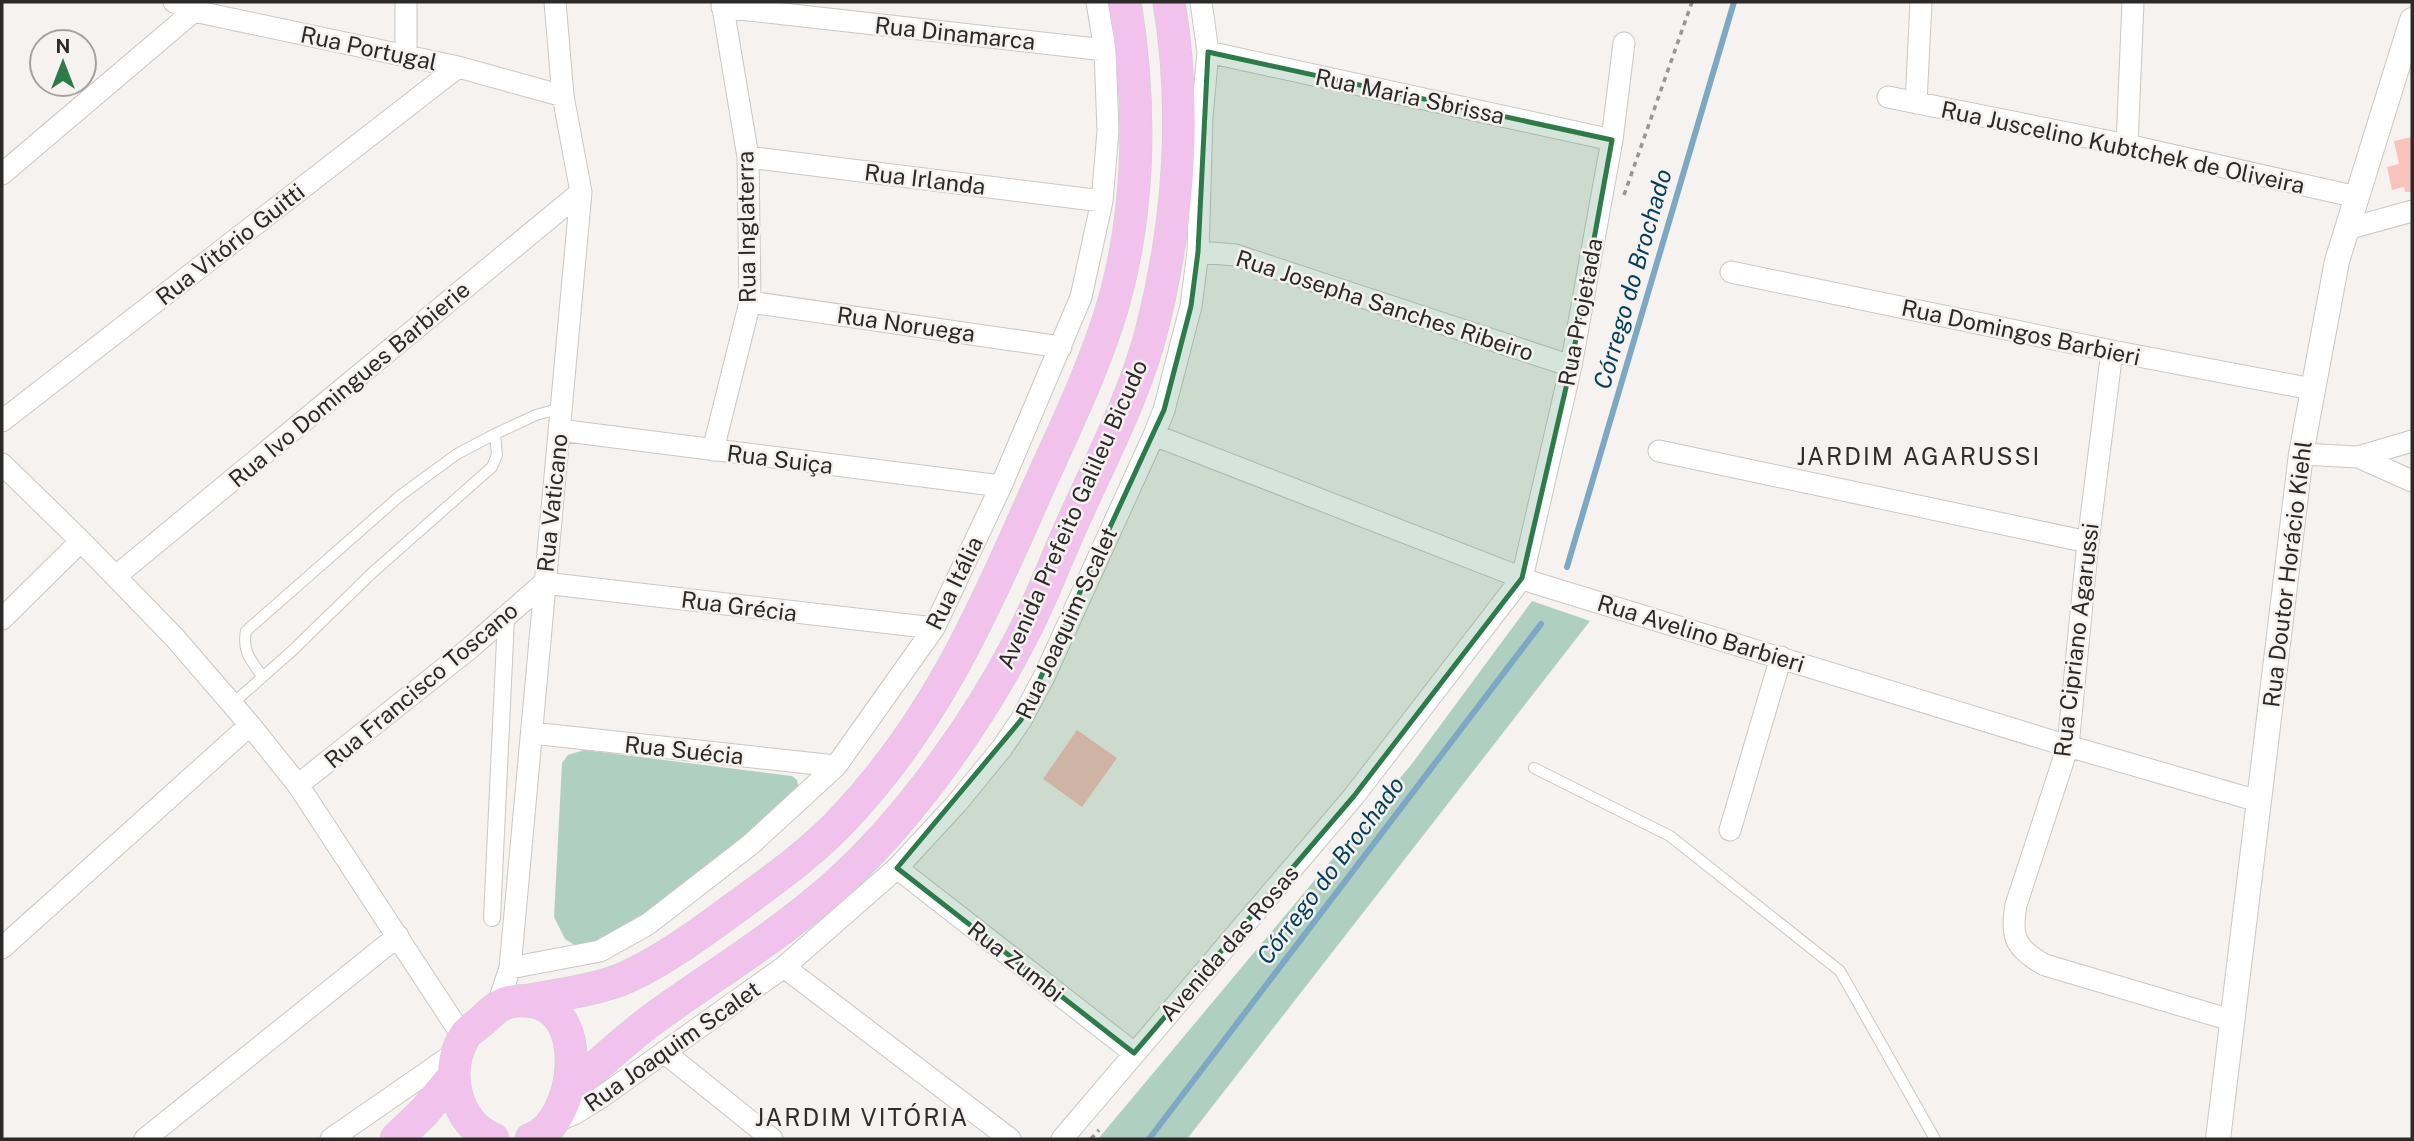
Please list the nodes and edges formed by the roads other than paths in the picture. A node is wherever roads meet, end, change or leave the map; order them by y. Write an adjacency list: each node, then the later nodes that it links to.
1 (405, 2): 15 (street)
2 (555, 2): 17 (street, Rua Vaticano)
3 (1097, 2): 13 (street, Rua Itália)
4 (1125, 2): 74 (main road, Avenida Prefeito Galileu Bicudo)
5 (1169, 2): 80 (main road, Avenida Prefeito Galileu Bicudo)
6 (1200, 2): 14 (street, Rua Joaquim Scalet)
7 (1921, 2): 19 (street)
8 (2133, 2): 21 (street)
9 (722, 4): 13 (street, Rua Dinamarca); 22 (street, Rua Inglaterra)
10 (184, 6): 15 (street, Rua Portugal); 23 (street)
11 (2412, 20): 25 (street, Rua Doutor Horácio Kiehl)
12 (1624, 43): 20 (street, Rua Projetada)
13 (1105, 50): 26 (street, Rua Itália)
14 (1208, 52): 20 (street, Rua Maria Sbrissa); 29 (street, Rua Joaquim Scalet)
15 (406, 56): 16 (street, Rua Portugal)
16 (457, 67): 17 (street, Rua Portugal); 37 (street, Rua Vitório Guitti)
17 (563, 96): 24 (street, Rua Vaticano)
18 (1888, 97): 19 (street, Rua Juscelino Kubtchek de Oliveira)
19 (1916, 103): 21 (street, Rua Juscelino Kubtchek de Oliveira)
20 (1612, 140): 34 (street, Rua Projetada)
21 (2127, 145): 25 (street, Rua Juscelino Kubtchek de Oliveira)
22 (748, 157): 26 (street, Rua Irlanda); 31 (street, Rua Inglaterra)
23 (2, 174)
24 (581, 192): 36 (street, Rua Vaticano); 51 (street, Rua Ivo Domingues Barbierie)
25 (2357, 197): 28 (street, Rua Doutor Horácio Kiehl)
26 (1101, 201): 32 (street, Rua Itália)
27 (2412, 211): 28 (street)
28 (2347, 229): 35 (street, Rua Doutor Horácio Kiehl)
29 (1198, 252): 34 (street, Rua Josepha Sanches Ribeiro); 40 (street, Rua Joaquim Scalet)
30 (1731, 272): 33 (street, Rua Domingos Barbieri)
31 (750, 302): 32 (street, Rua Noruega); 42 (street, Rua Inglaterra)
32 (1061, 347): 48 (street, Rua Itália)
33 (2112, 351): 35 (street, Rua Domingos Barbieri); 50 (street, Rua Cipriano Agarussi)
34 (1571, 366): 52 (street, Rua Projetada)
35 (2312, 389): 44 (street, Rua Doutor Horácio Kiehl)
36 (561, 408): 38 (street, Rua Vaticano); 39 (lane)
37 (2, 421)
38 (559, 430): 42 (street, Rua Suiça); 53 (street, Rua Vaticano)
39 (495, 434): 58 (lane); 58 (lane)
40 (1154, 435): 52 (street, Rua Avelino Barbieri); 68 (street, Rua Joaquim Scalet)
41 (2412, 441): 45 (street)
42 (713, 450): 48 (street, Rua Suiça)
43 (1660, 451): 50 (street)
44 (2301, 454): 45 (street); 66 (street, Rua Doutor Horácio Kiehl)
45 (2358, 457): 47 (street)
46 (2, 464): 49 (street)
47 (2412, 481)
48 (1001, 486): 56 (street, Rua Itália)
49 (81, 541): 51 (street); 55 (street)
50 (2088, 542): 62 (street, Rua Cipriano Agarussi)
51 (116, 576): 59 (street)
52 (1522, 578): 57 (street, Rua Avelino Barbieri); 78 (street, Avenida das Rosas)
53 (544, 583): 54 (street, Rua Francisco Toscano); 56 (street, Rua Grécia); 61 (street, Rua Vaticano)
54 (506, 618): 65 (street, Rua Francisco Toscano); 69 (street)
55 (2, 619)
56 (934, 628): 63 (street, Rua Itália)
57 (1781, 657): 62 (street, Rua Avelino Barbieri); 67 (street)
58 (262, 676): 59 (lane)
59 (231, 705): 60 (street)
60 (250, 725): 65 (street); 71 (street)
61 (532, 733): 63 (street, Rua Suécia); 73 (street, Rua Vaticano)
62 (2068, 746): 66 (street, Rua Avelino Barbieri); 76 (street, Rua Cipriano Agarussi)
63 (836, 766): 73 (street, Rua Itália)
64 (1534, 768): 89 (lane)
65 (298, 785): 70 (street)
66 (2258, 801): 76 (street, Rua Doutor Horácio Kiehl)
67 (1730, 830)
68 (898, 868): 72 (street, Rua Joaquim Scalet); 78 (street, Rua Zumbi)
69 (492, 918)
70 (398, 936): 79 (street); 82 (street)
71 (2, 948)
72 (784, 967): 77 (street, Rua Joaquim Scalet); 87 (street)
73 (510, 968): 75 (street, Rua Vaticano)
74 (529, 1000): 75 (main road, Avenida Prefeito Galileu Bicudo); 80 (main road)
75 (498, 1004): 79 (main road)
76 (2231, 1020): 90 (street, Rua Doutor Horácio Kiehl)
77 (664, 1052): 81 (street, Rua Joaquim Scalet); 86 (street)
78 (1134, 1053): 88 (street, Avenida das Rosas)
79 (458, 1055): 83 (street); 84 (main road); 85 (main road)
80 (567, 1091): 81 (main road)
81 (542, 1134)
82 (145, 1139)
83 (331, 1139)
84 (396, 1139)
85 (493, 1139)
86 (772, 1139)
87 (1010, 1139)
88 (1062, 1139)
89 (1935, 1139)
90 (2218, 1139)

